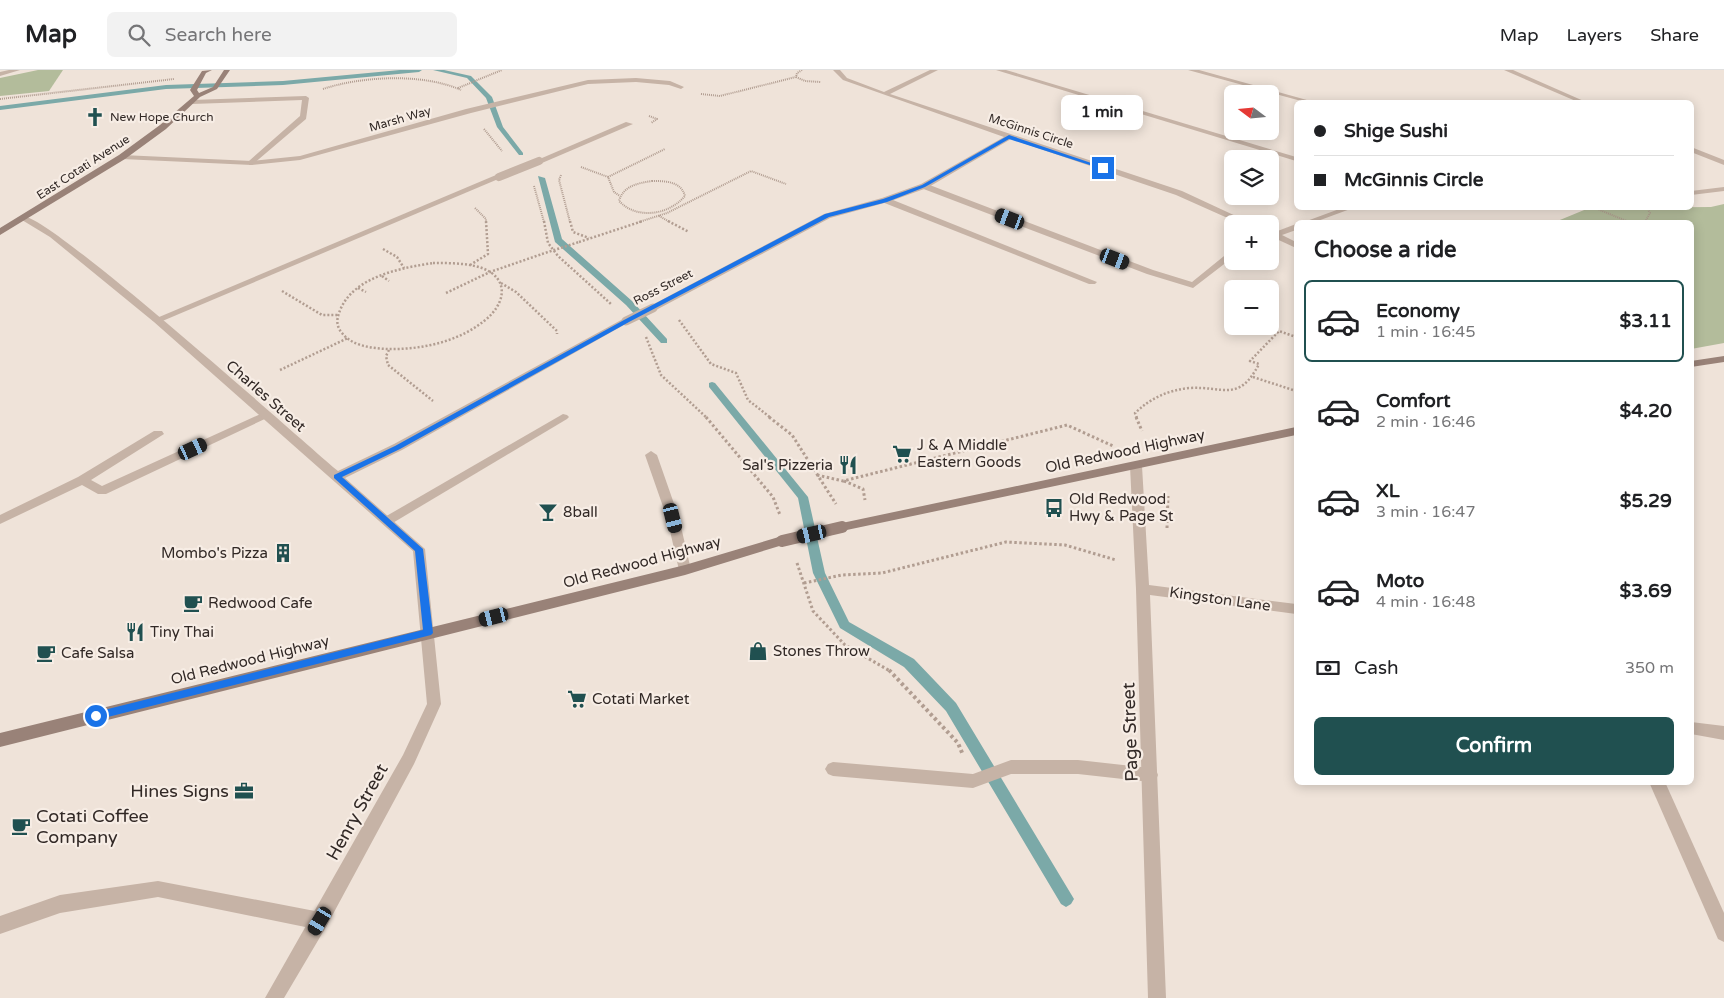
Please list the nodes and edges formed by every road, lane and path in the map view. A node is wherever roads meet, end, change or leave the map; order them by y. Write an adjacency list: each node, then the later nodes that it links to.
1 (18, 70): 11 (street)
2 (208, 70): 20 (main road)
3 (227, 70): 20 (main road, East Cotati Avenue)
4 (502, 70): 16 (path)
5 (802, 70): 12 (path)
6 (836, 70): 17 (street, McGinnis Circle)
7 (935, 70): 17 (street)
8 (999, 70): 29 (street)
9 (1191, 70): 21 (street)
10 (1507, 70): 22 (street)
11 (0, 74)
12 (796, 77): 14 (path); 15 (path)
13 (175, 79): 19 (path)
14 (824, 81)
15 (681, 87): 23 (street, Marsh Way)
16 (458, 88): 18 (path); 23 (path)
17 (884, 94): 25 (street, McGinnis Circle)
18 (306, 98): 20 (street); 30 (street)
19 (0, 99)
20 (195, 99): 28 (main road, East Cotati Avenue)
21 (1304, 100)
22 (1578, 100)
23 (467, 112): 30 (street, Marsh Way)
24 (629, 124): 72 (street, bridge)
25 (1009, 137): 36 (street, Ross Street); 45 (street, McGinnis Circle)
26 (666, 149): 34 (path)
27 (1694, 150): 31 (street)
28 (122, 157): 30 (street, Marsh Way); 47 (main road, East Cotati Avenue)
29 (1294, 158)
30 (252, 163)
31 (1724, 163)
32 (573, 165): 34 (path)
33 (563, 169): 54 (path)
34 (608, 177): 39 (path)
35 (786, 184): 42 (path)
36 (924, 186): 40 (street, Ross Street); 58 (street)
37 (1724, 189): 38 (street)
38 (1694, 193)
39 (620, 196): 42 (path); 42 (path)
40 (885, 200): 65 (street); 70 (street, Ross Street)
41 (472, 206): 59 (path)
42 (677, 207): 46 (path)
43 (1343, 210): 48 (street)
44 (1601, 210): 49 (path)
45 (1229, 215)
46 (659, 216): 52 (path); 54 (path)
47 (25, 218): 51 (main road, East Cotati Avenue); 72 (street, Charles Street)
48 (1314, 220)
49 (1625, 220)
50 (1294, 228): 53 (street)
51 (0, 232)
52 (689, 232)
53 (1279, 233)
54 (590, 238): 61 (path, bridge)
55 (1279, 238): 56 (street)
56 (1294, 245)
57 (378, 246): 60 (path)
58 (1224, 260)
59 (470, 265): 60 (path); 61 (path)
60 (404, 268): 62 (path)
61 (490, 272): 64 (path); 69 (path)
62 (381, 276): 63 (path); 67 (path)
63 (389, 281)
64 (501, 282): 75 (path); 76 (path)
65 (1092, 282)
66 (278, 288): 71 (path)
67 (358, 288): 68 (path); 71 (path)
68 (366, 292)
69 (446, 293)
70 (658, 306): 91 (path); 92 (street, Ross Street, bridge)
71 (338, 315): 74 (path)
72 (156, 320): 83 (street, Charles Street)
73 (1294, 336): 80 (path)
74 (348, 338): 76 (path); 79 (path)
75 (558, 338)
76 (389, 349): 82 (path)
77 (1724, 359): 78 (main road)
78 (1694, 364)
79 (280, 370)
80 (1253, 377): 81 (path); 85 (path)
81 (1294, 390)
82 (436, 404)
83 (265, 415): 92 (street, Charles Street); 93 (street)
84 (563, 417): 98 (street)
85 (1142, 431)
86 (1294, 431): 90 (main road, Old Redwood Highway)
87 (158, 434): 93 (street)
88 (1116, 447): 94 (path)
89 (651, 455): 100 (street)
90 (1136, 466): 100 (main road, Old Redwood Highway, bridge); 101 (street, Page Street)
91 (817, 475): 94 (path); 96 (path)
92 (336, 477): 98 (street, Charles Street)
93 (82, 480): 97 (street)
94 (843, 481): 95 (path)
95 (865, 502)
96 (840, 509)
97 (0, 520)
98 (387, 521): 103 (street, Charles Street)
99 (1117, 560): 109 (path)
100 (686, 570): 103 (main road, Old Redwood Highway)
101 (1144, 589): 102 (street, Kingston Lane); 108 (street, Page Street)
102 (1294, 610)
103 (428, 633): 106 (main road, Old Redwood Highway); 111 (street, Henry Street)
104 (1694, 728): 105 (street)
105 (1724, 733)
106 (0, 740)
107 (834, 769): 109 (street)
108 (1150, 775): 109 (street); 115 (street, Page Street)
109 (974, 781)
110 (1658, 785): 113 (street)
111 (320, 921): 112 (street); 114 (street, Henry Street)
112 (0, 924)
113 (1724, 933)
114 (274, 998)
115 (1157, 998)

